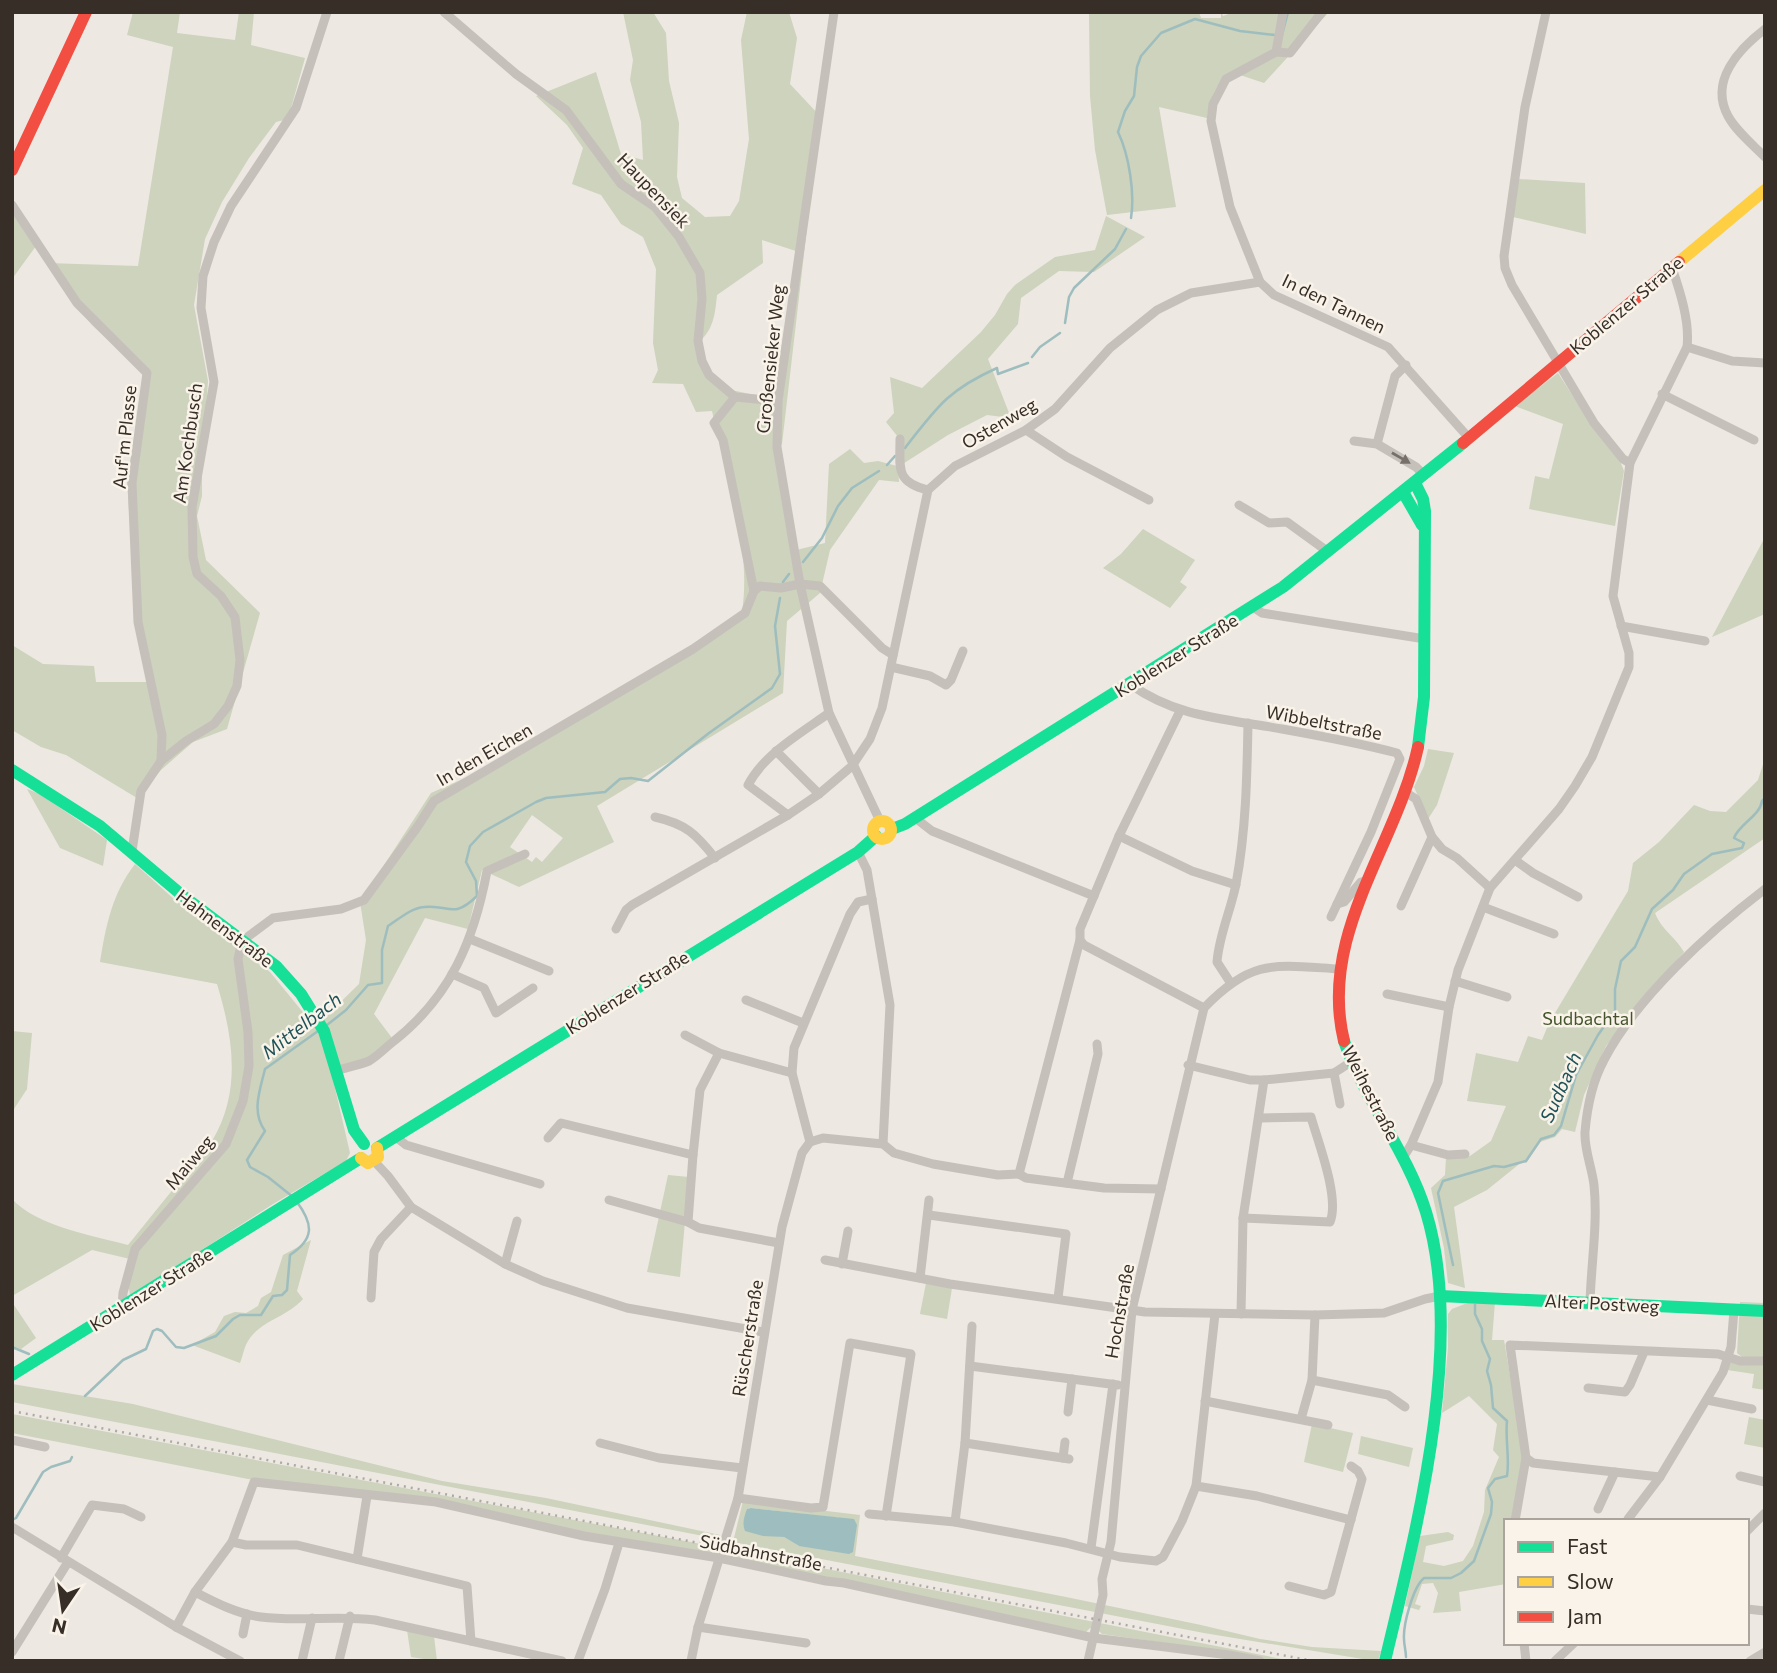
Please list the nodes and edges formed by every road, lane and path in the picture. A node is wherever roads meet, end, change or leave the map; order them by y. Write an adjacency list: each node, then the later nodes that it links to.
1 (86, 12): 11 (street)
2 (327, 12): 53 (street, Am Kochbusch)
3 (444, 12): 21 (street, Haupensiek)
4 (834, 12): 22 (street, Großensieker Weg)
5 (1283, 12): 9 (street)
6 (1322, 12): 9 (street, In den Tannen)
7 (1546, 12): 17 (street)
8 (1765, 29): 10 (street)
9 (1276, 52): 15 (street, In den Tannen)
10 (1765, 157)
11 (12, 170)
12 (1765, 190): 14 (street, Koblenzer Straße)
13 (12, 205): 53 (street, Auf'm Plasse)
14 (1672, 268): 16 (street); 17 (street, Koblenzer Straße)
15 (1261, 282): 19 (street, In den Tannen); 23 (street, Ostenweg)
16 (1687, 347): 18 (street); 20 (street)
17 (1558, 361): 24 (street, Koblenzer Straße); 29 (street)
18 (1765, 363)
19 (1406, 365): 24 (street, In den Tannen); 28 (street)
20 (1662, 394): 26 (street); 29 (street)
21 (735, 397): 22 (street); 40 (street)
22 (778, 401): 39 (street, Großensieker Weg)
23 (1026, 430): 31 (street, Ostenweg); 33 (street)
24 (1468, 437): 30 (street, Koblenzer Straße)
25 (900, 439): 31 (street)
26 (1754, 440)
27 (1354, 441): 28 (street)
28 (1377, 444): 30 (street, one-way to 30)
29 (1630, 463): 42 (street)
30 (1419, 479): 32 (street, Koblenzer Straße); 37 (street, Weihestraße)
31 (928, 490): 46 (street)
32 (1403, 492): 35 (street, Koblenzer Straße); 36 (street, Weihestraße)
33 (1149, 500)
34 (1239, 505): 38 (street)
35 (1380, 510): 36 (street); 38 (street, Koblenzer Straße)
36 (1416, 512): 37 (street, Weihestraße)
37 (1424, 529): 43 (street, Weihestraße)
38 (1327, 551): 41 (street, Koblenzer Straße)
39 (800, 584): 40 (street); 46 (street); 50 (street, Großensieker Weg)
40 (754, 591): 84 (street, In den Eichen)
41 (1254, 607): 43 (street); 48 (street, Koblenzer Straße)
42 (1621, 626): 44 (street); 68 (street)
43 (1424, 639): 56 (street, Weihestraße)
44 (1705, 641)
45 (963, 652): 47 (street)
46 (893, 654): 47 (street)
47 (891, 667): 54 (street)
48 (1130, 684): 49 (street, Wibbeltstraße); 60 (street, Koblenzer Straße)
49 (1180, 711): 51 (street, Wibbeltstraße); 62 (street)
50 (829, 713): 52 (street); 54 (street, Großensieker Weg)
51 (1248, 723): 70 (street); 76 (street, Wibbeltstraße)
52 (776, 751): 57 (street); 58 (street)
53 (162, 761): 64 (street, Am Kochbusch)
54 (852, 765): 57 (street); 61 (street, Großensieker Weg)
55 (12, 770): 64 (street, Hahnenstraße)
56 (1405, 792): 63 (street); 69 (street, Weihestraße)
57 (819, 794): 58 (street)
58 (788, 815): 67 (street)
59 (655, 817): 67 (street)
60 (914, 817): 61 (street, Koblenzer Straße); 73 (street)
61 (887, 824): 65 (street, Koblenzer Straße)
62 (1119, 836): 70 (street); 73 (street)
63 (1432, 837): 71 (street); 77 (street)
64 (132, 851): 84 (street, Hahnenstraße)
65 (858, 852): 75 (street); 108 (street, Koblenzer Straße)
66 (525, 854): 82 (street)
67 (715, 858): 80 (street)
68 (1515, 860): 71 (street); 74 (street)
69 (1369, 880): 76 (street, Wibbeltstraße); 85 (street, Weihestraße)
70 (1236, 885): 89 (street)
71 (1490, 888): 78 (street)
72 (1765, 889): 140 (street)
73 (1094, 896): 83 (street)
74 (1578, 897)
75 (872, 898): 96 (street); 112 (street)
76 (1337, 904): 79 (street, Wibbeltstraße)
77 (1401, 906)
78 (1483, 907): 81 (street); 88 (street)
79 (1331, 917)
80 (616, 929)
81 (1555, 934)
82 (470, 939): 86 (street); 87 (street)
83 (1080, 940): 95 (street); 120 (street)
84 (242, 941): 102 (street, Hahnenstraße); 141 (street, Maiweg)
85 (1339, 969): 89 (street, Hochstraße); 100 (street, Weihestraße)
86 (549, 971)
87 (452, 974): 90 (street); 102 (street)
88 (1455, 981): 92 (street); 94 (street)
89 (1230, 982): 95 (street, Hochstraße)
90 (533, 988)
91 (1387, 994): 94 (street)
92 (1507, 997)
93 (746, 1000): 96 (street)
94 (1449, 1007): 113 (street)
95 (1204, 1008): 101 (street, Hochstraße)
96 (803, 1023): 103 (street)
97 (685, 1035): 99 (street)
98 (1097, 1044): 121 (street)
99 (719, 1052): 103 (street); 116 (street)
100 (1351, 1062): 104 (street); 117 (street, Weihestraße)
101 (1188, 1065): 105 (street); 123 (street, Hochstraße)
102 (338, 1070): 111 (street, Hahnenstraße)
103 (792, 1073): 110 (street)
104 (1334, 1073): 105 (street); 106 (street)
105 (1264, 1080): 107 (street)
106 (1340, 1104)
107 (1260, 1118): 128 (street); 128 (street)
108 (396, 1137): 114 (street, Koblenzer Straße); 122 (street)
109 (548, 1138): 116 (street)
110 (810, 1142): 112 (street); 132 (street, Rüscherstraße)
111 (364, 1144): 114 (street); 118 (street)
112 (883, 1144): 120 (street)
113 (1411, 1144): 115 (street); 117 (street)
114 (377, 1148): 119 (street)
115 (1465, 1153)
116 (693, 1155): 130 (street)
117 (1404, 1156): 137 (street, Weihestraße)
118 (361, 1158): 119 (street); 141 (street, Koblenzer Straße)
119 (374, 1161): 126 (street)
120 (1015, 1174): 121 (street)
121 (1067, 1183): 123 (street)
122 (540, 1184)
123 (1161, 1189): 142 (street, Hochstraße)
124 (609, 1200): 130 (street)
125 (929, 1200): 127 (street)
126 (411, 1207): 134 (street); 138 (street)
127 (929, 1215): 136 (street); 139 (street)
128 (1243, 1218): 146 (street)
129 (517, 1221): 134 (street)
130 (688, 1222): 132 (street)
131 (848, 1231): 135 (street)
132 (779, 1243): 149 (street, Rüscherstraße)
133 (825, 1261): 135 (street)
134 (505, 1264): 149 (street)
135 (842, 1264): 136 (street)
136 (920, 1278): 139 (street)
137 (1440, 1296): 140 (street, Alter Postweg); 147 (street); 223 (street, Weihestraße)
138 (371, 1298)
139 (1058, 1298): 142 (street)
140 (1590, 1303): 143 (street, Alter Postweg)
141 (122, 1307): 156 (street, Koblenzer Straße)
142 (1132, 1310): 145 (street); 159 (street, Hochstraße)
143 (1734, 1310): 144 (street, Alter Postweg); 153 (street)
144 (1765, 1311)
145 (1215, 1314): 146 (street); 162 (street)
146 (1241, 1314): 147 (street)
147 (1315, 1315): 158 (street)
148 (972, 1326): 155 (street)
149 (763, 1332): 175 (street, Rüscherstraße)
150 (913, 1343): 152 (street)
151 (1644, 1352): 153 (street); 160 (street); 173 (street)
152 (911, 1354): 182 (street); 186 (street)
153 (1728, 1357): 154 (street); 161 (street)
154 (1765, 1361)
155 (970, 1366): 157 (street); 170 (street)
156 (12, 1375)
157 (1072, 1379): 159 (street); 165 (street)
158 (1312, 1380): 163 (street); 166 (street)
159 (1118, 1385): 196 (street); 197 (street, Hochstraße)
160 (1588, 1388)
161 (1707, 1400): 164 (street); 178 (street)
162 (1205, 1401): 166 (street); 180 (street)
163 (1405, 1407)
164 (1752, 1409)
165 (1068, 1412)
166 (1301, 1419): 167 (street)
167 (1328, 1425)
168 (12, 1440): 172 (street)
169 (600, 1443): 175 (street)
170 (965, 1443): 171 (street); 191 (street)
171 (1065, 1443)
172 (45, 1447)
173 (1526, 1458): 176 (street); 188 (street)
174 (1351, 1466): 190 (street)
175 (742, 1468): 182 (street, Rüscherstraße)
176 (1615, 1472): 178 (street); 183 (street)
177 (1740, 1476): 179 (street)
178 (1660, 1477): 189 (street)
179 (1765, 1482)
180 (1196, 1486): 190 (street); 197 (street)
181 (367, 1496): 194 (street, Südbahnstraße); 195 (street, Südbahnstraße); 199 (street)
182 (738, 1498): 198 (street, Rüscherstraße)
183 (1598, 1509)
184 (1765, 1513): 193 (street)
185 (869, 1514): 186 (street)
186 (886, 1516): 191 (street)
187 (141, 1517): 200 (street)
188 (1516, 1519)
189 (1628, 1519)
190 (1351, 1520): 201 (street)
191 (955, 1522): 196 (street)
192 (14, 1528): 200 (street)
193 (1749, 1529)
194 (232, 1542): 199 (street); 202 (street)
195 (619, 1543): 198 (street, Südbahnstraße); 219 (street)
196 (1091, 1548): 197 (street)
197 (1107, 1554): 209 (street, Hochstraße)
198 (719, 1558): 207 (street, Rüscherstraße); 209 (street, Südbahnstraße)
199 (357, 1559): 210 (street)
200 (64, 1560): 206 (street); 213 (street)
201 (1289, 1586)
202 (195, 1592): 203 (street); 206 (street)
203 (247, 1614): 205 (street); 208 (street)
204 (349, 1616): 205 (street); 210 (street); 217 (street)
205 (312, 1618): 216 (street)
206 (176, 1627): 215 (street)
207 (698, 1627): 211 (street); 220 (street, Rüscherstraße)
208 (243, 1634)
209 (1094, 1638): 221 (street, Hochstraße); 222 (street, Südbahnstraße)
210 (471, 1641): 218 (street)
211 (806, 1643)
212 (1572, 1645): 224 (street)
213 (12, 1652)
214 (1765, 1652): 225 (street)
215 (240, 1661)
216 (302, 1661)
217 (339, 1661)
218 (562, 1661)
219 (578, 1661)
220 (691, 1661)
221 (1088, 1661)
222 (1260, 1661)
223 (1385, 1661)
224 (1555, 1661)
225 (1750, 1661)

